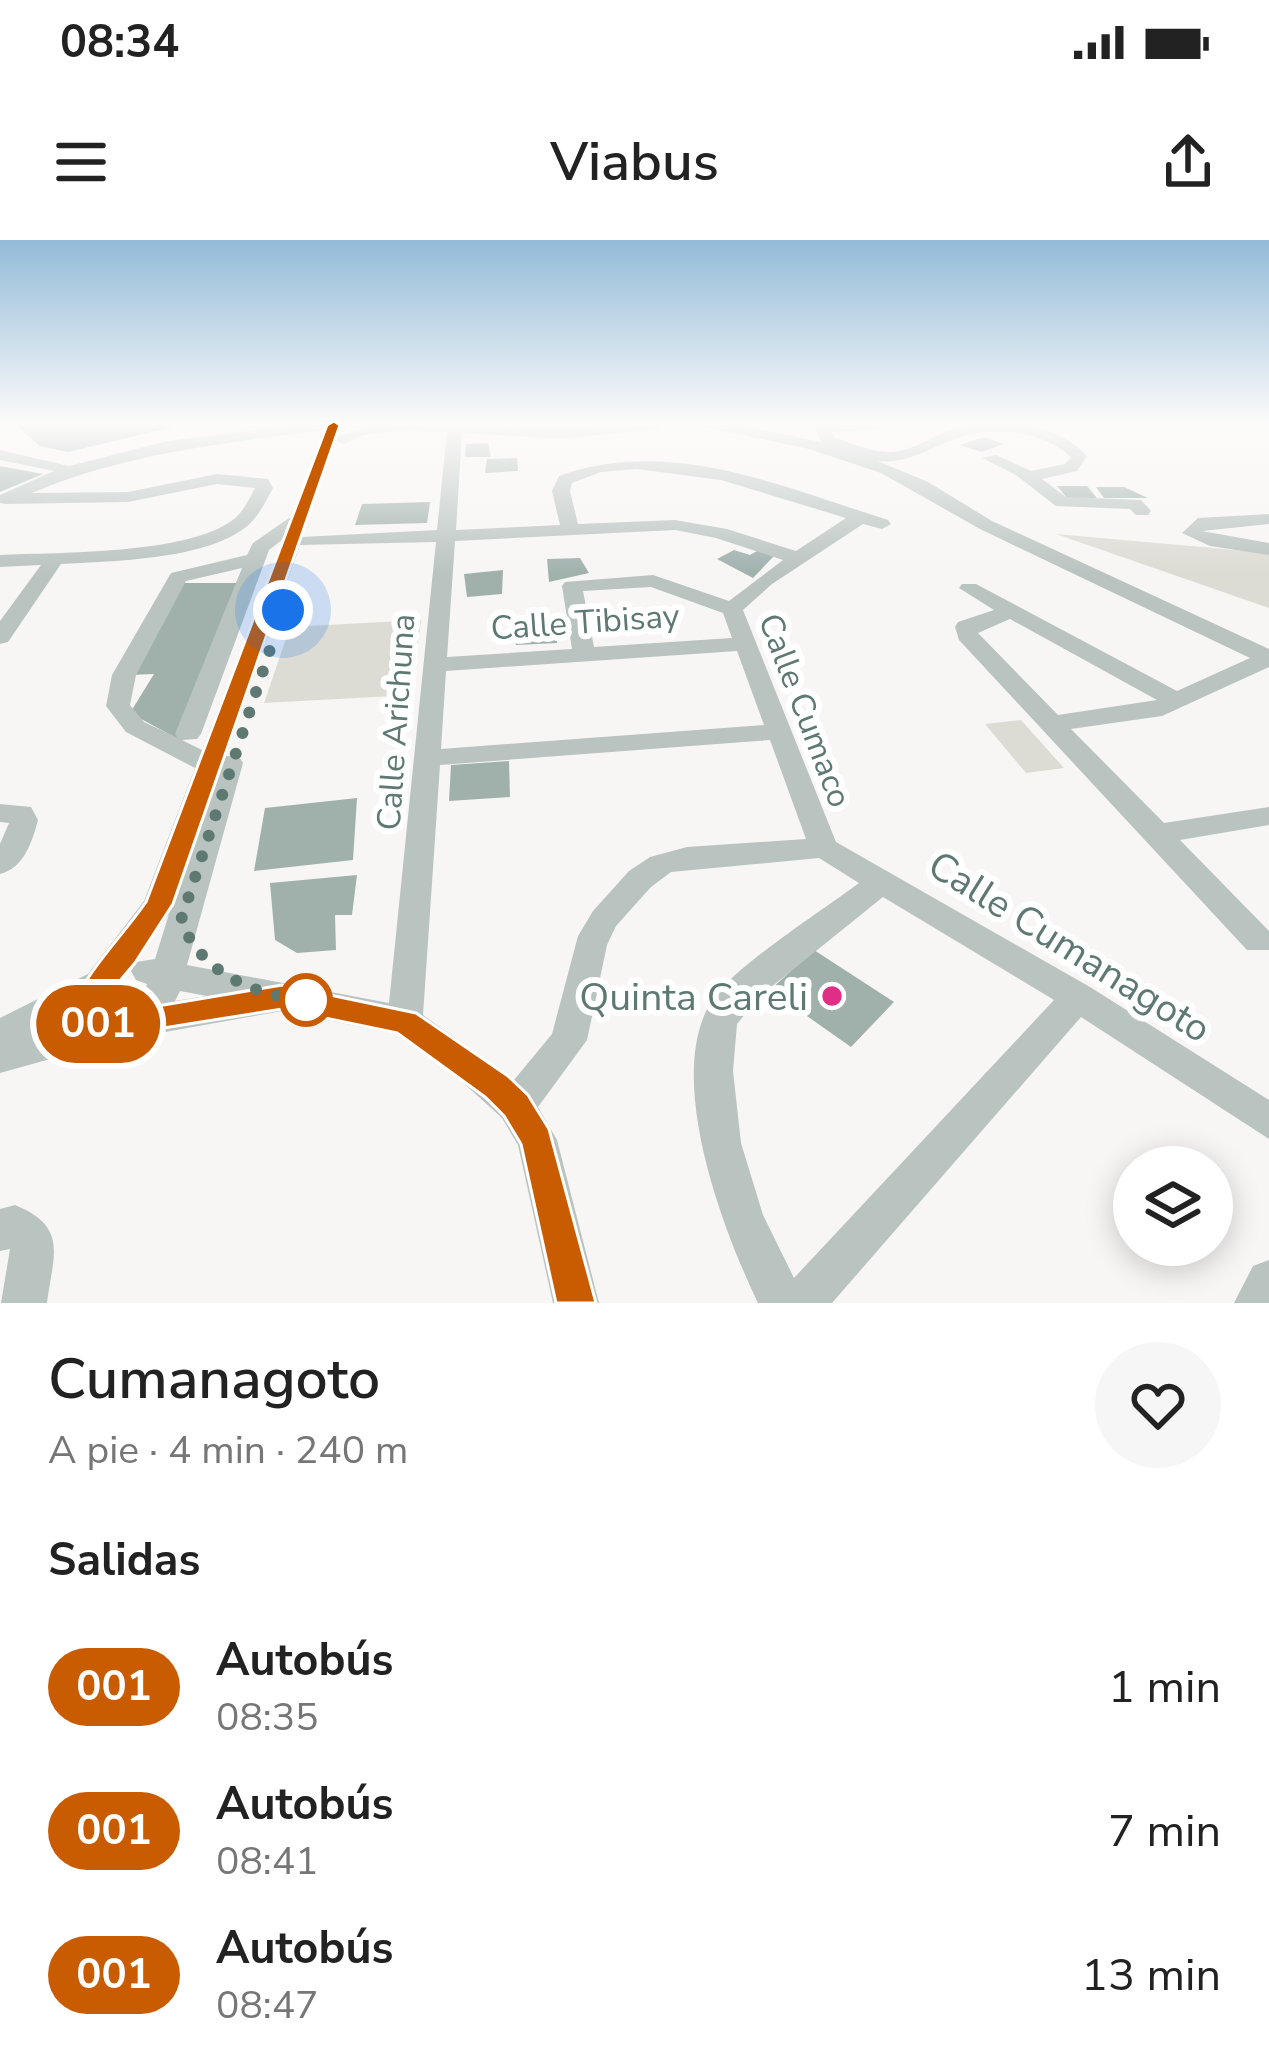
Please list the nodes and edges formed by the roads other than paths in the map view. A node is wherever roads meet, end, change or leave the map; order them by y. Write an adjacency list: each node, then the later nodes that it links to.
1 (61, 475): 10 (street)
2 (319, 475): 16 (street)
3 (449, 475): 17 (street, Calle Arichuna)
4 (584, 475): 15 (street)
5 (717, 475): 12 (street)
6 (900, 475): 29 (street)
7 (1027, 475): 9 (street)
8 (1037, 475): 9 (street)
9 (1030, 476): 11 (street)
10 (3, 500): 19 (street)
11 (1142, 511)
12 (861, 517): 14 (street); 20 (street, Calle Cumaco)
13 (1269, 519): 18 (street)
14 (882, 524)
15 (569, 528): 17 (street); 20 (street)
16 (303, 530): 17 (street); 21 (street); 36 (street); 43 (street)
17 (443, 535): 30 (street, Calle Arichuna)
18 (1269, 549)
19 (56, 557): 22 (street); 26 (street)
20 (797, 558): 24 (street, Calle Cumaco)
21 (256, 559): 34 (street); 36 (street)
22 (0, 561)
23 (969, 588): 25 (street)
24 (732, 609): 27 (street, Calle Cumaco); 28 (street)
25 (1009, 612): 31 (street); 32 (street)
26 (0, 638)
27 (743, 644): 28 (street, Calle Tibisay); 33 (street, Calle Cumaco)
28 (584, 653): 30 (street, Calle Tibisay)
29 (1269, 658): 31 (street)
30 (432, 664): 35 (street, Calle Arichuna)
31 (1175, 700): 32 (street)
32 (1049, 724): 39 (street)
33 (779, 732): 35 (street); 40 (street, Calle Cumaco)
34 (188, 734)
35 (426, 758): 49 (street, Calle Arichuna)
36 (211, 765): 46 (street)
37 (0, 813): 41 (street)
38 (1269, 816): 39 (street)
39 (1156, 834): 44 (street)
40 (824, 848): 42 (street, Calle Cumanagoto); 53 (street)
41 (0, 864)
42 (884, 880): 48 (street, Calle Cumanagoto); 59 (street)
43 (181, 920): 45 (street); 47 (street)
44 (1259, 941)
45 (158, 979): 46 (street); 47 (street); 50 (street)
46 (105, 980): 50 (street); 51 (street)
47 (282, 997): 49 (street); 50 (street)
48 (1078, 998): 54 (street, Calle Cumanagoto); 60 (street)
49 (405, 1022): 53 (street)
50 (116, 1026): 52 (street)
51 (0, 1035)
52 (0, 1057)
53 (516, 1106): 58 (street)
54 (1269, 1121)
55 (0, 1230): 57 (street)
56 (1269, 1282): 61 (street)
57 (24, 1303)
58 (576, 1303)
59 (782, 1303)
60 (802, 1303)
61 (1257, 1303)

